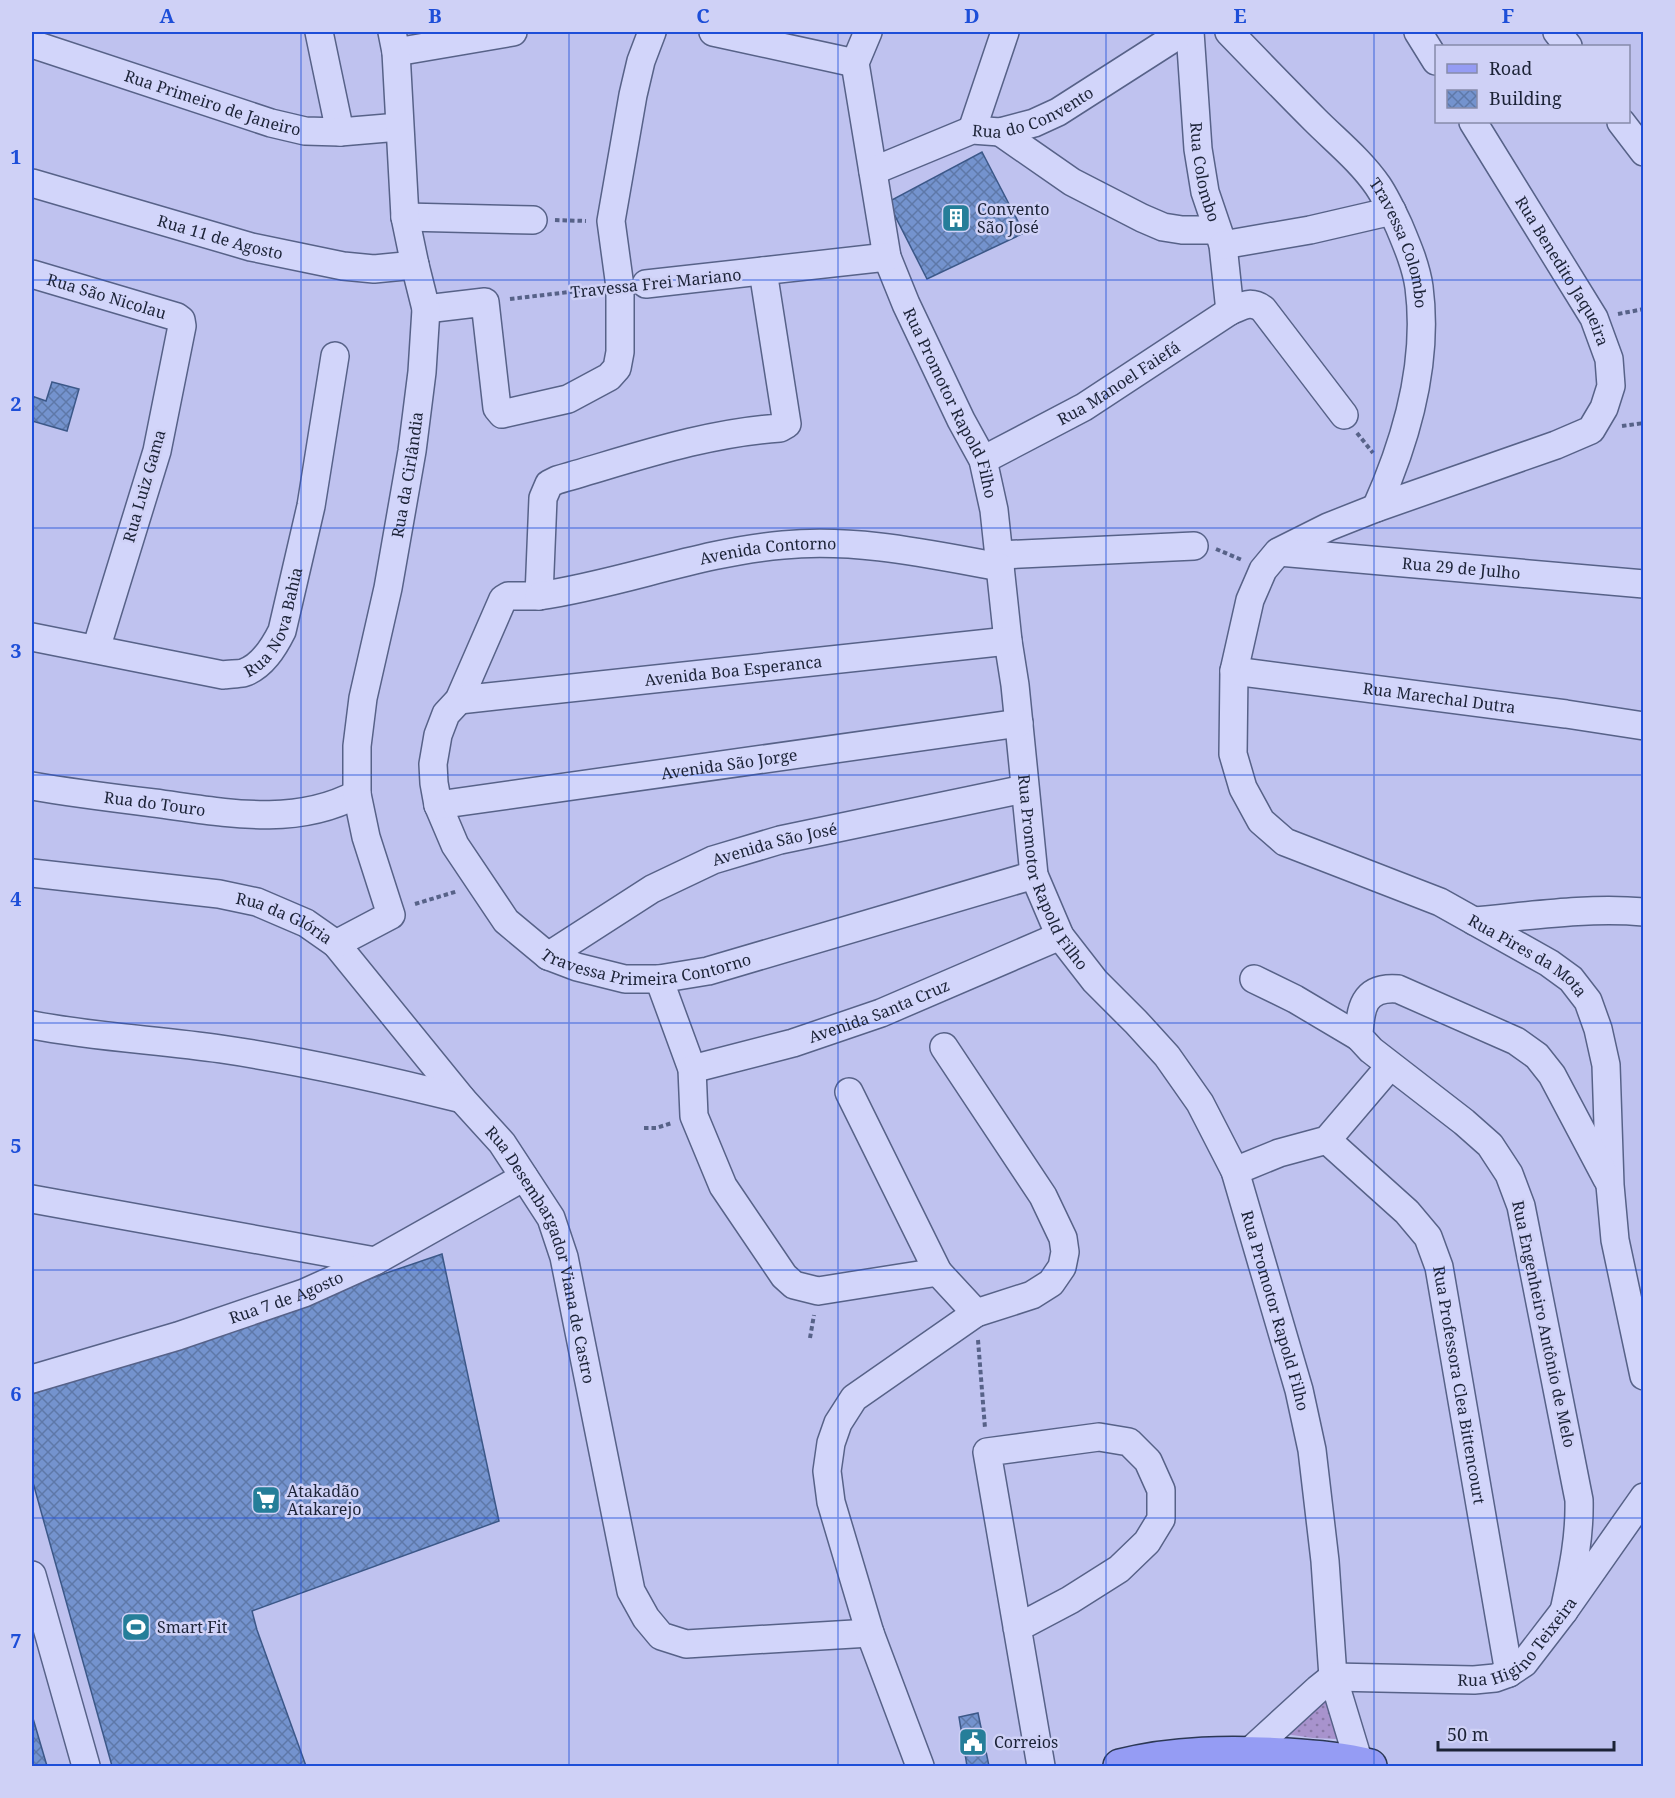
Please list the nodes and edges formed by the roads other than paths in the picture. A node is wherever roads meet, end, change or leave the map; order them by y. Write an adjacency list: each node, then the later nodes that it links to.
1 (319, 32): 21 (street)
2 (513, 32): 12 (street)
3 (652, 32): 34 (street)
4 (719, 32): 16 (street)
5 (868, 32): 16 (street)
6 (1005, 32): 20 (street)
7 (1183, 32): 22 (street, Rua do Convento)
8 (1190, 32): 29 (street, Rua Colombo)
9 (1229, 32): 26 (street, Travessa Colombo)
10 (1418, 32): 15 (street)
11 (1557, 32): 14 (street)
12 (394, 42): 19 (street, Rua da Cirlândia)
13 (32, 44): 21 (street, Rua Primeiro de Janeiro)
14 (1567, 45)
15 (1435, 59)
16 (855, 63): 24 (street, Rua Promotor Rapold Filho)
17 (1474, 123): 41 (street, Rua Benedito Jaqueira)
18 (1622, 123): 23 (street)
19 (399, 127): 21 (street, Rua Primeiro de Janeiro); 27 (street, Rua da Cirlândia)
20 (972, 130): 22 (street, Rua do Convento); 24 (street, Rua do Convento)
21 (340, 132)
22 (1000, 132): 29 (street)
23 (1644, 152)
24 (873, 171): 30 (street, Rua Promotor Rapold Filho)
25 (32, 183): 31 (street, Rua 11 de Agosto)
26 (1392, 211): 29 (street); 41 (street, Travessa Colombo)
27 (405, 217): 28 (street); 31 (street, Rua da Cirlândia)
28 (533, 220)
29 (1220, 238): 35 (street, Rua Colombo)
30 (887, 257): 32 (street, Travessa Frei Mariano); 40 (street, Rua Promotor Rapold Filho)
31 (414, 265): 36 (street, Rua da Cirlândia)
32 (763, 271): 34 (street, Travessa Frei Mariano); 46 (street)
33 (32, 274): 37 (street, Rua São Nicolau)
34 (633, 285): 36 (street)
35 (1242, 307): 39 (street); 40 (street, Rua Manoel Faiefá)
36 (426, 309): 56 (street, Rua da Cirlândia)
37 (181, 320): 49 (street, Rua Luiz Gama)
38 (335, 356): 49 (street, Rua Nova Bahia)
39 (1344, 415)
40 (983, 460): 43 (street, Rua Promotor Rapold Filho)
41 (1376, 508): 44 (street)
42 (1194, 546): 43 (street, Avenida Contorno)
43 (1005, 559): 46 (street, Avenida Contorno); 48 (street, Rua Promotor Rapold Filho)
44 (1271, 561): 45 (street, Rua 29 de Julho); 50 (street, Rua Pires da Mota)
45 (1644, 584)
46 (538, 596): 51 (street, Avenida Contorno)
47 (32, 637): 49 (street, Rua Nova Bahia)
48 (1008, 642): 51 (street, Avenida Boa Esperanca); 52 (street, Rua Promotor Rapold Filho)
49 (96, 649)
50 (1234, 670): 53 (street, Rua Marechal Dutra); 61 (street, Rua Pires da Mota)
51 (459, 700): 57 (street, Travessa Primeira Contorno)
52 (1019, 723): 55 (street, Rua Promotor Rapold Filho); 57 (street, Avenida São Jorge)
53 (1644, 726)
54 (32, 786): 56 (street, Rua do Touro)
55 (1024, 789): 59 (street, Rua Promotor Rapold Filho); 64 (street, Avenida São José)
56 (357, 794): 63 (street, Rua da Cirlândia)
57 (438, 805): 64 (street, Travessa Primeira Contorno)
58 (32, 873): 63 (street, Rua da Glória)
59 (1034, 875): 62 (street, Rua Promotor Rapold Filho); 65 (street, Travessa Primeira Contorno)
60 (1644, 912): 61 (street)
61 (1474, 921): 77 (street, Rua Pires da Mota)
62 (1060, 936): 71 (street, Avenida Santa Cruz); 75 (street, Rua Promotor Rapold Filho)
63 (336, 944): 73 (street, Rua da Glória)
64 (548, 956): 65 (street, Travessa Primeira Contorno)
65 (659, 979): 71 (street)
66 (1254, 979): 68 (street, Rua Engenheiro Antônio de Melo)
67 (32, 1025): 73 (street)
68 (1359, 1037): 70 (street, Rua Engenheiro Antônio de Melo); 77 (street)
69 (944, 1047): 81 (street)
70 (1390, 1066): 74 (street); 86 (street, Rua Engenheiro Antônio de Melo)
71 (692, 1069): 80 (street)
72 (849, 1092): 80 (street)
73 (462, 1099): 76 (street, Rua Desembargador Viana de Castro)
74 (1327, 1140): 75 (street); 90 (street, Rua Professora Clea Bittencourt)
75 (1235, 1171): 91 (street, Rua Promotor Rapold Filho)
76 (524, 1178): 79 (street, Rua 7 de Agosto); 89 (street, Rua Desembargador Viana de Castro)
77 (1610, 1185): 82 (street, Rua Pires da Mota)
78 (32, 1199): 79 (street)
79 (375, 1261): 83 (street, Rua 7 de Agosto)
80 (938, 1272): 81 (street)
81 (976, 1313): 89 (street)
82 (1644, 1376)
83 (32, 1379)
84 (1644, 1497): 86 (street, Rua Higino Teixeira)
85 (32, 1575): 87 (street)
86 (1564, 1611): 90 (street, Rua Higino Teixeira)
87 (38, 1628): 96 (street)
88 (1017, 1628): 88 (street); 98 (street)
89 (870, 1633): 97 (street)
90 (1509, 1673): 91 (street, Rua Higino Teixeira)
91 (1333, 1677): 92 (street); 95 (street, Rua Promotor Rapold Filho)
92 (1248, 1753): 93 (main road); 94 (main road)
93 (1323, 1762): 95 (main road)
94 (1137, 1764)
95 (1363, 1766)
96 (86, 1767)
97 (920, 1767)
98 (1041, 1767)

